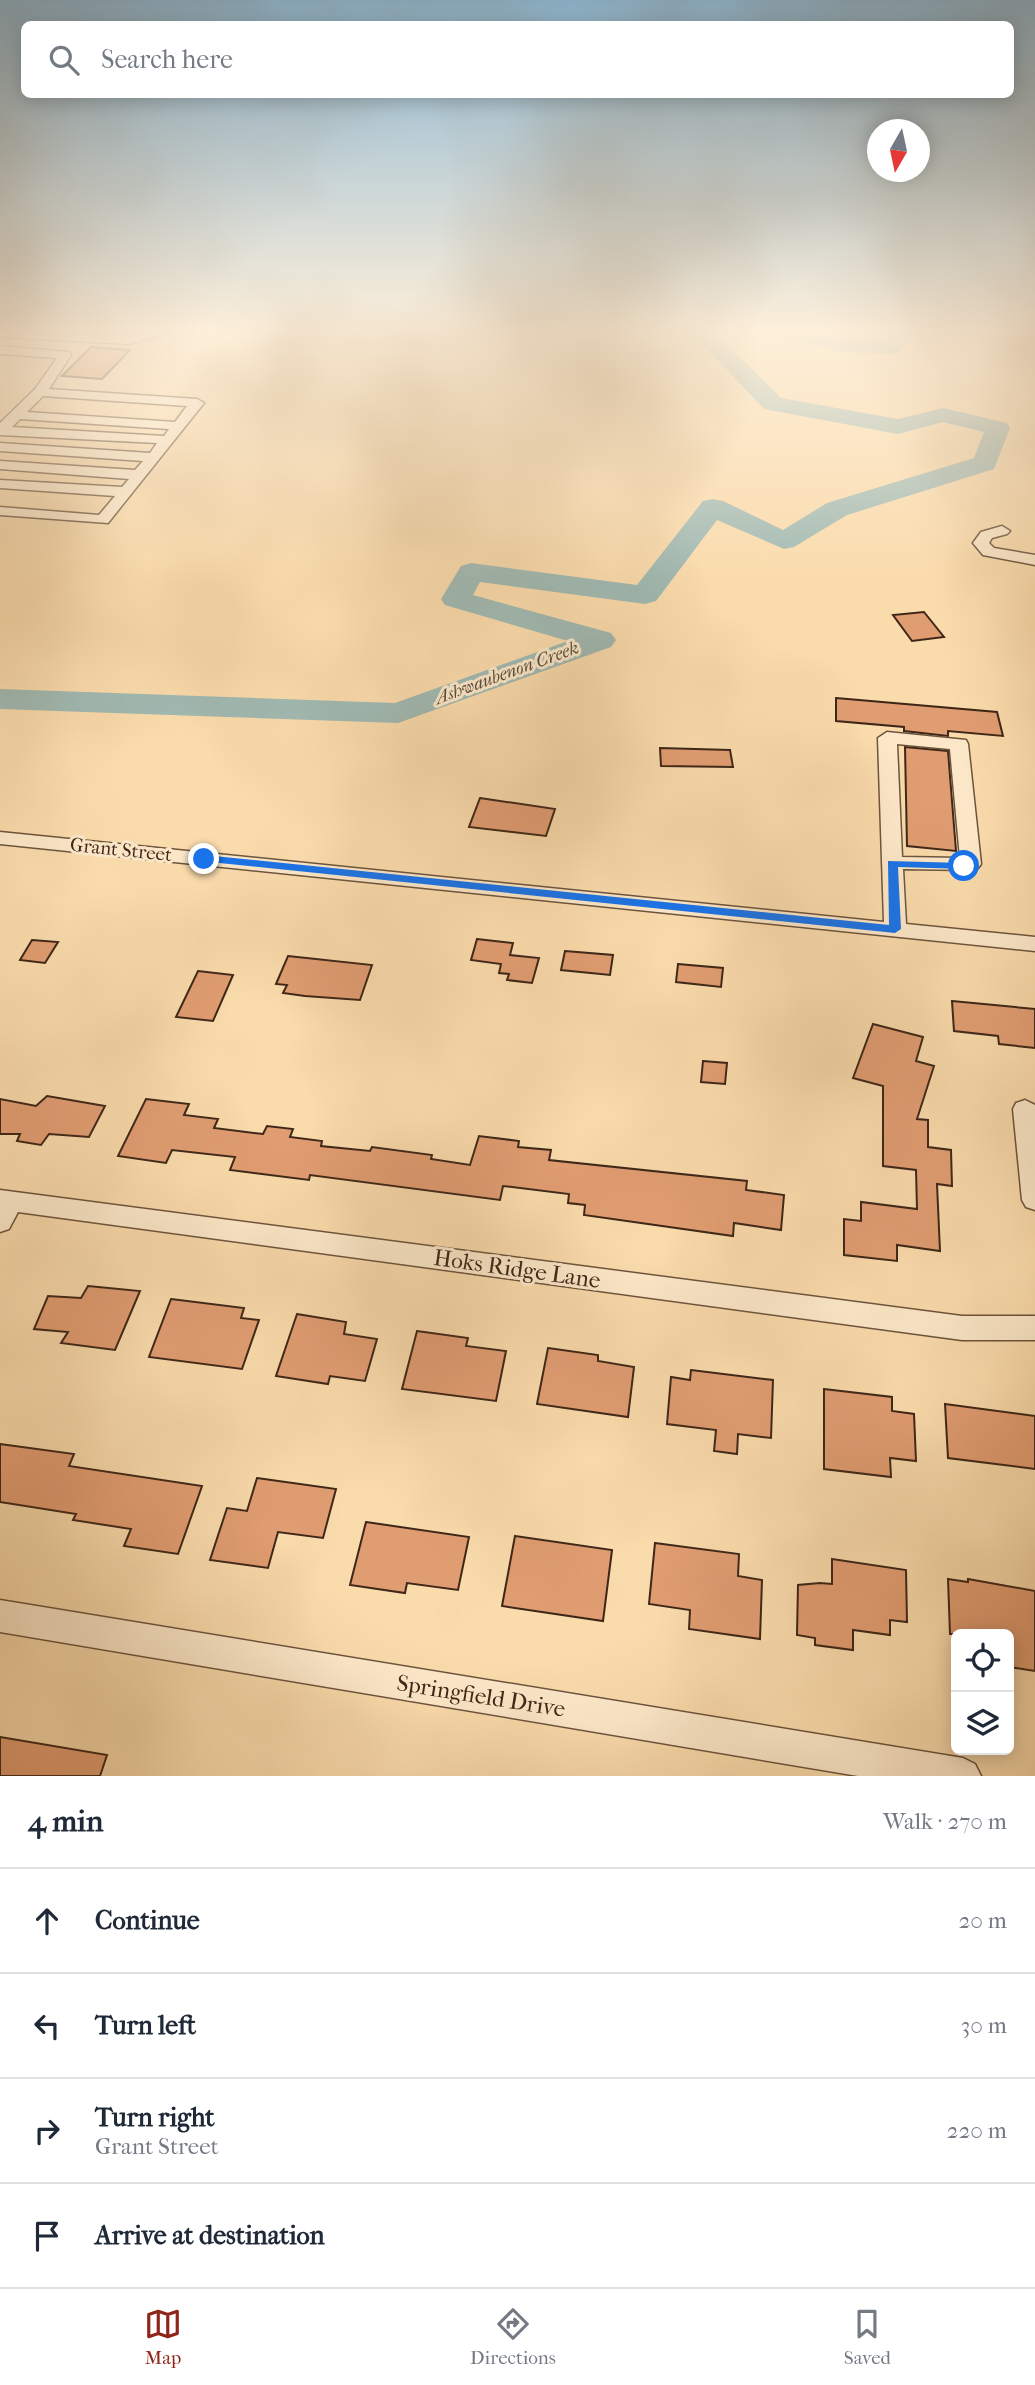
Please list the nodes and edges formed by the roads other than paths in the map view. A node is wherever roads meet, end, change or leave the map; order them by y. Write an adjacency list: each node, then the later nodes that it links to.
1 (16, 415): 3 (street); 4 (street)
2 (188, 415): 3 (street)
3 (179, 426): 5 (street)
4 (1, 430): 5 (street)
5 (168, 440): 7 (street)
6 (0, 447): 7 (street)
7 (154, 457): 9 (street)
8 (0, 465): 9 (street)
9 (139, 475): 11 (street)
10 (0, 484): 11 (street)
11 (126, 492): 12 (street)
12 (0, 512)
13 (1002, 531): 14 (street)
14 (1035, 560)
15 (0, 838): 17 (street, Grant Street)
16 (892, 863): 16 (street); 17 (street)
17 (895, 929): 18 (street, Grant Street)
18 (1035, 944)
19 (1025, 1109): 20 (street)
20 (1035, 1200)
21 (4, 1208): 22 (street, Hoks Ridge Lane)
22 (1035, 1328)
23 (0, 1616): 24 (street, Springfield Drive)
24 (963, 1776)

